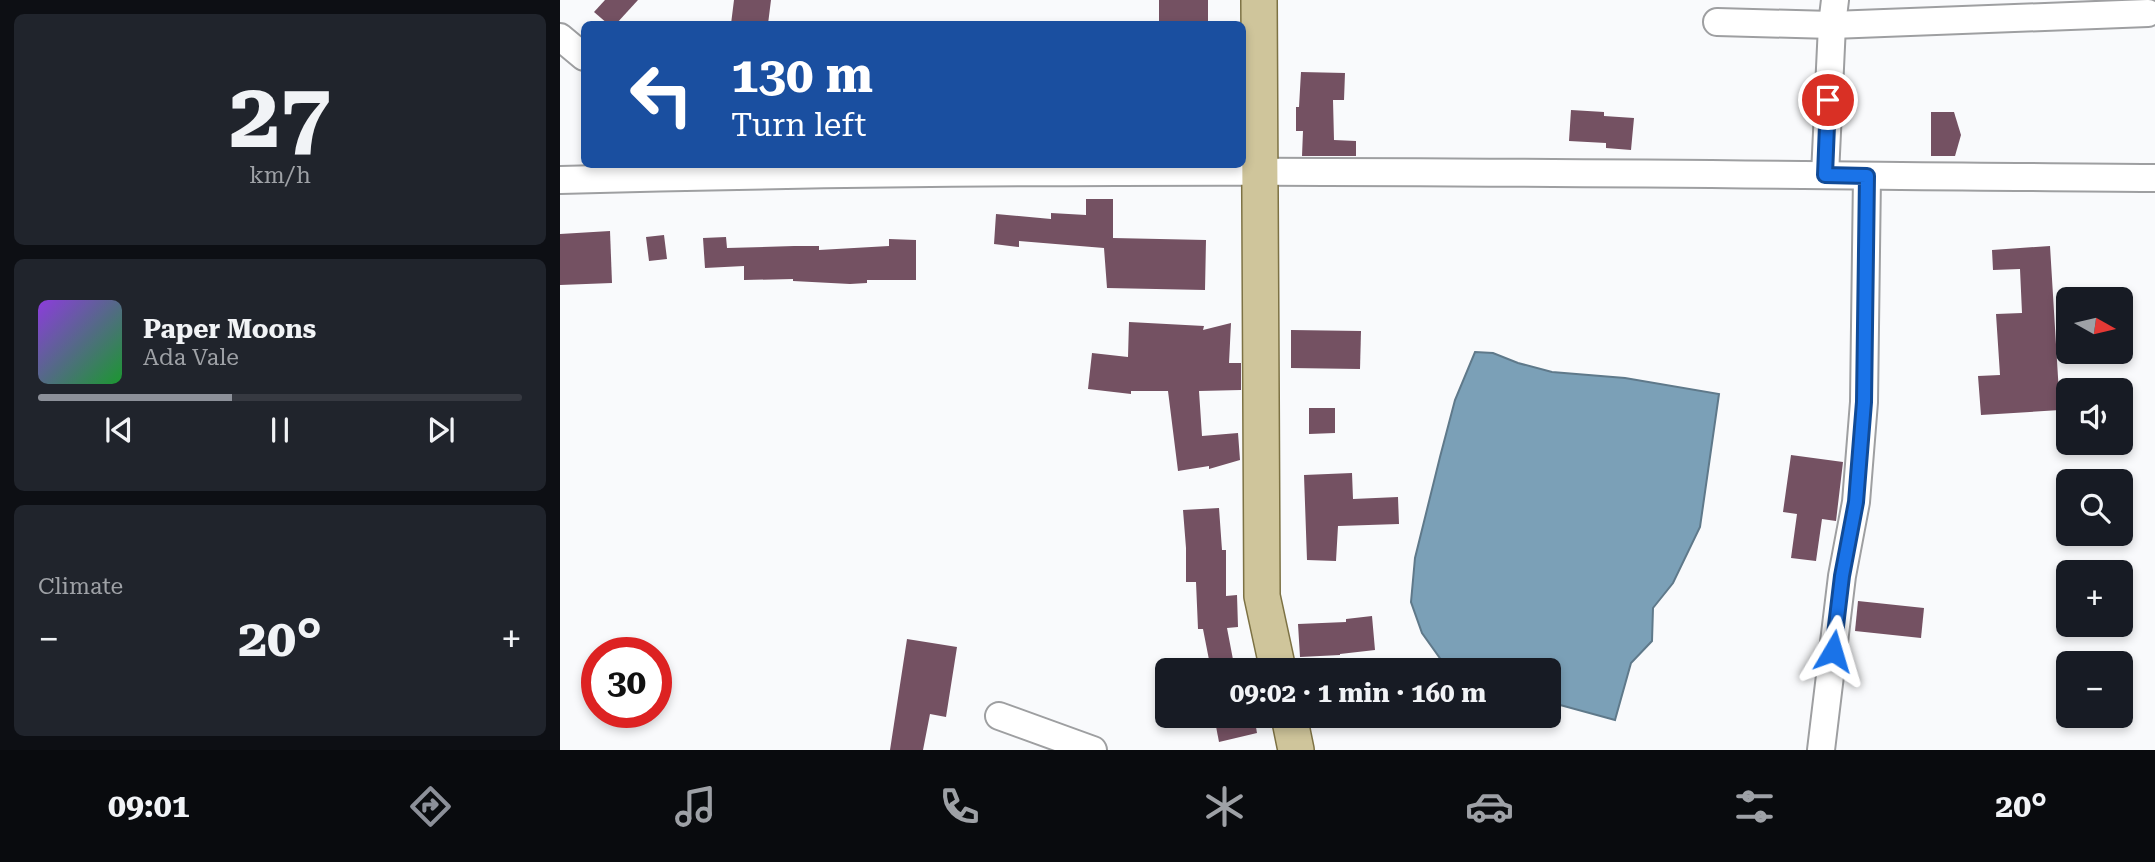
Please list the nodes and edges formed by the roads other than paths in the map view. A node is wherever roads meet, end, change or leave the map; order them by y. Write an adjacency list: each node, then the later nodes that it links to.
1 (1259, 0): 8 (main road)
2 (1834, 13): 3 (street); 4 (street); 9 (street)
3 (2148, 13)
4 (1717, 22)
5 (560, 37): 6 (street)
6 (581, 54)
7 (721, 170): 8 (street); 12 (street)
8 (1260, 172): 9 (street); 13 (main road)
9 (1825, 175): 10 (street)
10 (1867, 176): 11 (street); 18 (street)
11 (2155, 178)
12 (560, 180)
13 (1275, 658)
14 (999, 716): 16 (street)
15 (1291, 728): 17 (main road)
16 (1093, 750)
17 (1296, 750)
18 (1821, 750)

